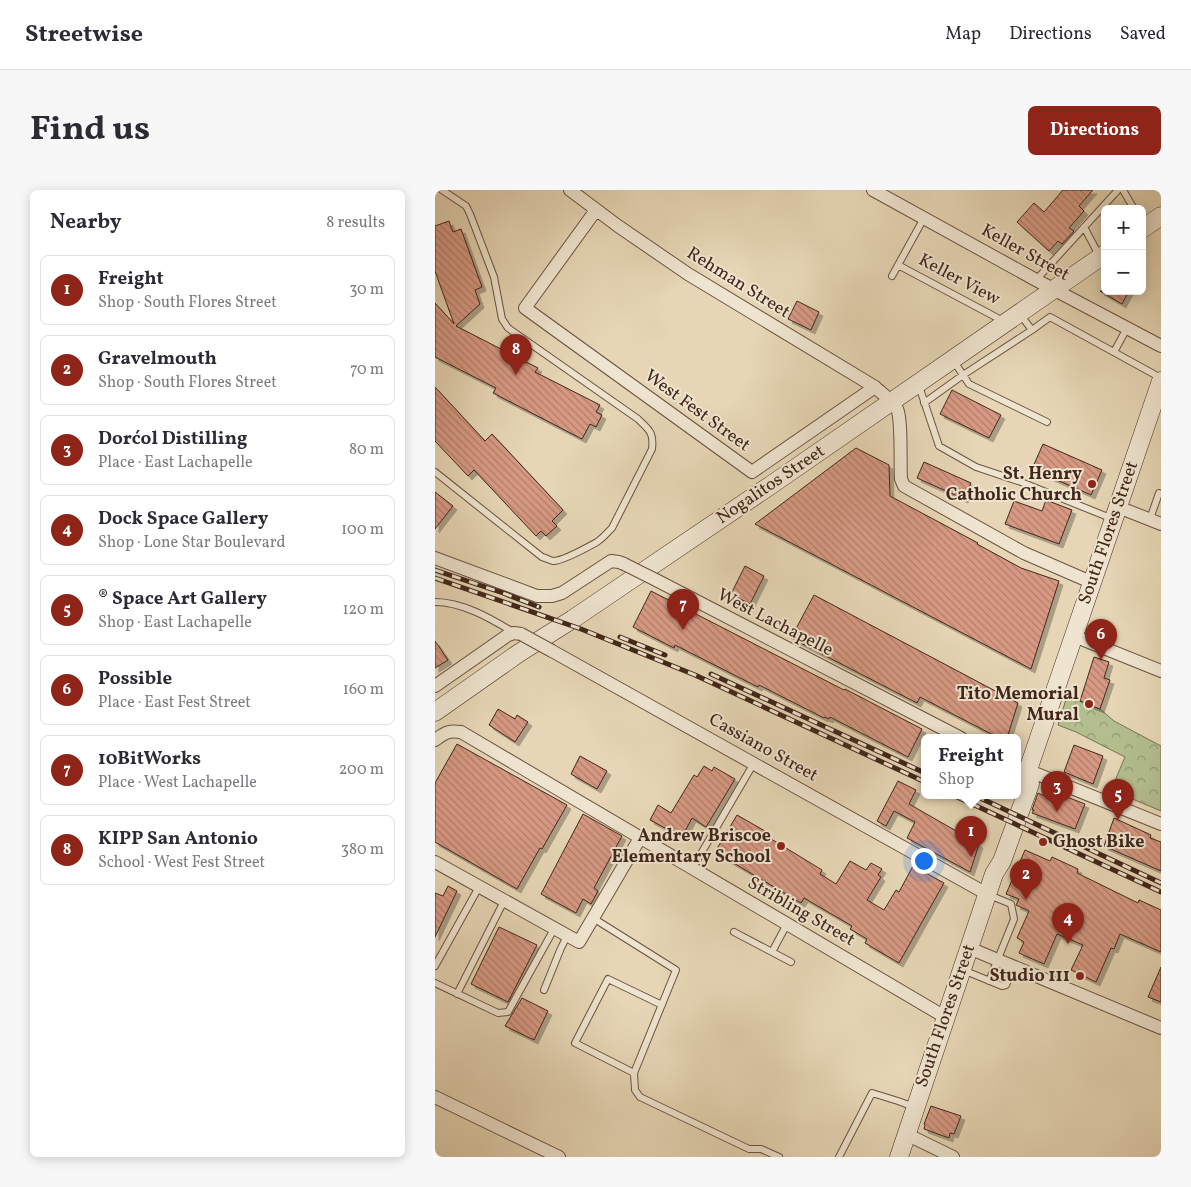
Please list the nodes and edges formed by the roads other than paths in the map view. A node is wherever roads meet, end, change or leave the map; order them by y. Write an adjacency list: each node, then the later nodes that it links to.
1 (442, 190): 31 (lane)
2 (570, 190): 7 (street, Rehman Street)
3 (873, 190): 9 (street, Keller Street)
4 (1118, 190): 11 (lane)
5 (1123, 190): 6 (lane)
6 (1131, 205)
7 (596, 210): 27 (street, Rehman Street); 27 (street, West Fest Street)
8 (1161, 216): 10 (main road)
9 (924, 218): 14 (lane); 16 (street, Keller Street)
10 (1146, 225)
11 (1084, 228): 12 (lane); 16 (lane)
12 (1101, 254)
13 (1101, 257): 17 (main road, Nogalitos Street)
14 (898, 265): 15 (lane); 18 (lane, Keller View)
15 (892, 276)
16 (1036, 280): 17 (street, Keller Street)
17 (1054, 289): 18 (main road, Nogalitos Street); 19 (street, Keller Street)
18 (1013, 318): 20 (lane); 23 (main road, Nogalitos Street)
19 (1127, 328): 21 (street, Keller Street); 22 (lane)
20 (1032, 330): 22 (lane); 24 (lane)
21 (1161, 346)
22 (1114, 352): 25 (lane)
23 (953, 359): 24 (lane); 26 (main road, Nogalitos Street)
24 (963, 375): 29 (lane); 30 (lane)
25 (1161, 379): 33 (main road, South Flores Street)
26 (919, 383): 28 (main road, Nogalitos Street); 29 (lane)
27 (875, 387): 28 (street, Rehman Street)
28 (891, 401): 36 (street); 42 (main road, Nogalitos Street)
29 (924, 403): 33 (lane)
30 (1047, 422)
31 (435, 472)
32 (1159, 493): 34 (lane)
33 (1116, 513): 34 (street); 36 (main road, South Flores Street)
34 (1155, 522)
35 (435, 558): 43 (street, West Lachapelle, bridge)
36 (1093, 583): 39 (main road, South Flores Street)
37 (435, 602): 38 (lane)
38 (517, 634): 41 (street); 45 (street, Cassiano Street, bridge)
39 (1074, 636): 40 (street); 46 (main road, South Flores Street)
40 (1161, 671)
41 (435, 686)
42 (435, 712)
43 (953, 734)
44 (435, 740): 49 (street, Stribling Street)
45 (754, 763): 51 (lane); 54 (street, Cassiano Street)
46 (1023, 769): 48 (street); 52 (main road, South Flores Street)
47 (1013, 799): 52 (main road, South Flores Street)
48 (1161, 824)
49 (640, 838): 51 (street, Stribling Street); 56 (street)
50 (435, 862): 53 (street)
51 (692, 869): 57 (street, Stribling Street)
52 (994, 874): 54 (main road, South Flores Street)
53 (479, 887): 55 (street); 65 (lane)
54 (987, 894): 61 (main road, South Flores Street); 63 (lane)
55 (504, 901): 58 (street); 71 (lane)
56 (593, 918): 60 (street); 72 (lane)
57 (787, 924): 62 (lane); 73 (street, Stribling Street)
58 (554, 929): 60 (street); 71 (lane)
59 (734, 932): 62 (lane)
60 (573, 939): 70 (lane)
61 (969, 948): 63 (street); 67 (main road, South Flores Street)
62 (772, 952): 64 (lane)
63 (997, 960): 66 (street); 68 (lane)
64 (791, 962)
65 (435, 966)
66 (1015, 967): 68 (lane); 74 (street)
67 (962, 970): 68 (lane); 73 (main road, South Flores Street)
68 (989, 981)
69 (435, 983): 71 (lane)
70 (544, 990)
71 (457, 994)
72 (662, 1005): 75 (lane); 75 (lane)
73 (945, 1017): 77 (main road, South Flores Street)
74 (1161, 1028)
75 (634, 1073): 80 (lane)
76 (435, 1096): 79 (street)
77 (915, 1107): 78 (main road, South Flores Street); 81 (lane)
78 (906, 1134): 82 (main road, South Flores Street); 83 (street)
79 (559, 1157)
80 (779, 1157)
81 (839, 1157)
82 (899, 1157)
83 (953, 1157)

